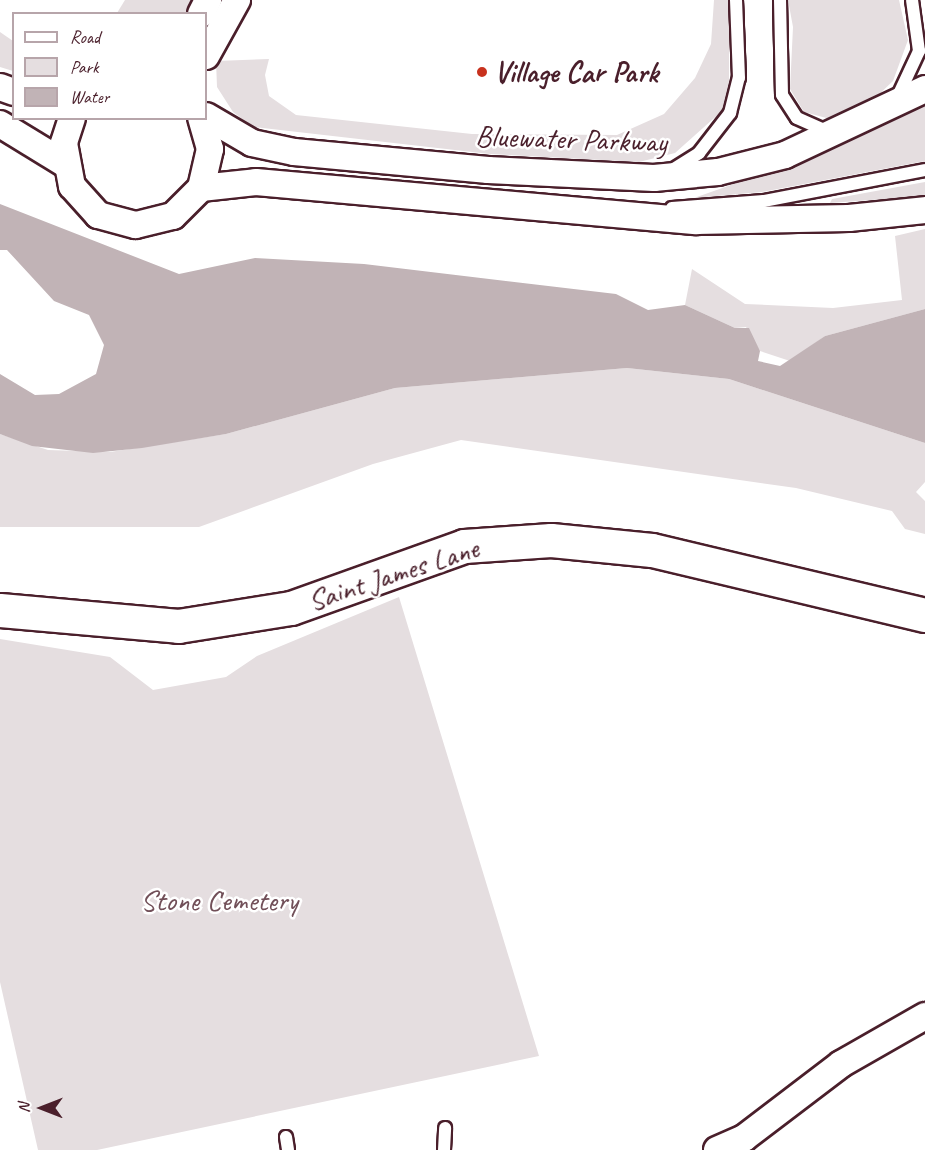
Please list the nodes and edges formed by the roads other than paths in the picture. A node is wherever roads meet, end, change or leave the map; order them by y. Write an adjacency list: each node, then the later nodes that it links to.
1 (237, 0): 5 (street)
2 (736, 0): 15 (lane)
3 (780, 0): 12 (lane)
4 (912, 0): 7 (lane)
5 (207, 54)
6 (925, 89): 7 (street, Bluewater Parkway)
7 (870, 116): 12 (street, Bluewater Parkway)
8 (207, 118): 15 (street, Bluewater Parkway)
9 (72, 120): 13 (street)
10 (202, 120): 16 (street)
11 (0, 124): 13 (street)
12 (835, 134): 15 (street, Bluewater Parkway)
13 (64, 163): 16 (street)
14 (925, 170): 18 (lane)
15 (654, 178)
16 (201, 188): 18 (street)
17 (925, 210): 18 (street)
18 (650, 213)
19 (0, 610): 20 (street, Saint James Lane)
20 (925, 615)
21 (925, 1016): 23 (street)
22 (445, 1128): 24 (lane)
23 (759, 1140): 25 (street)
24 (444, 1150)
25 (717, 1150)

